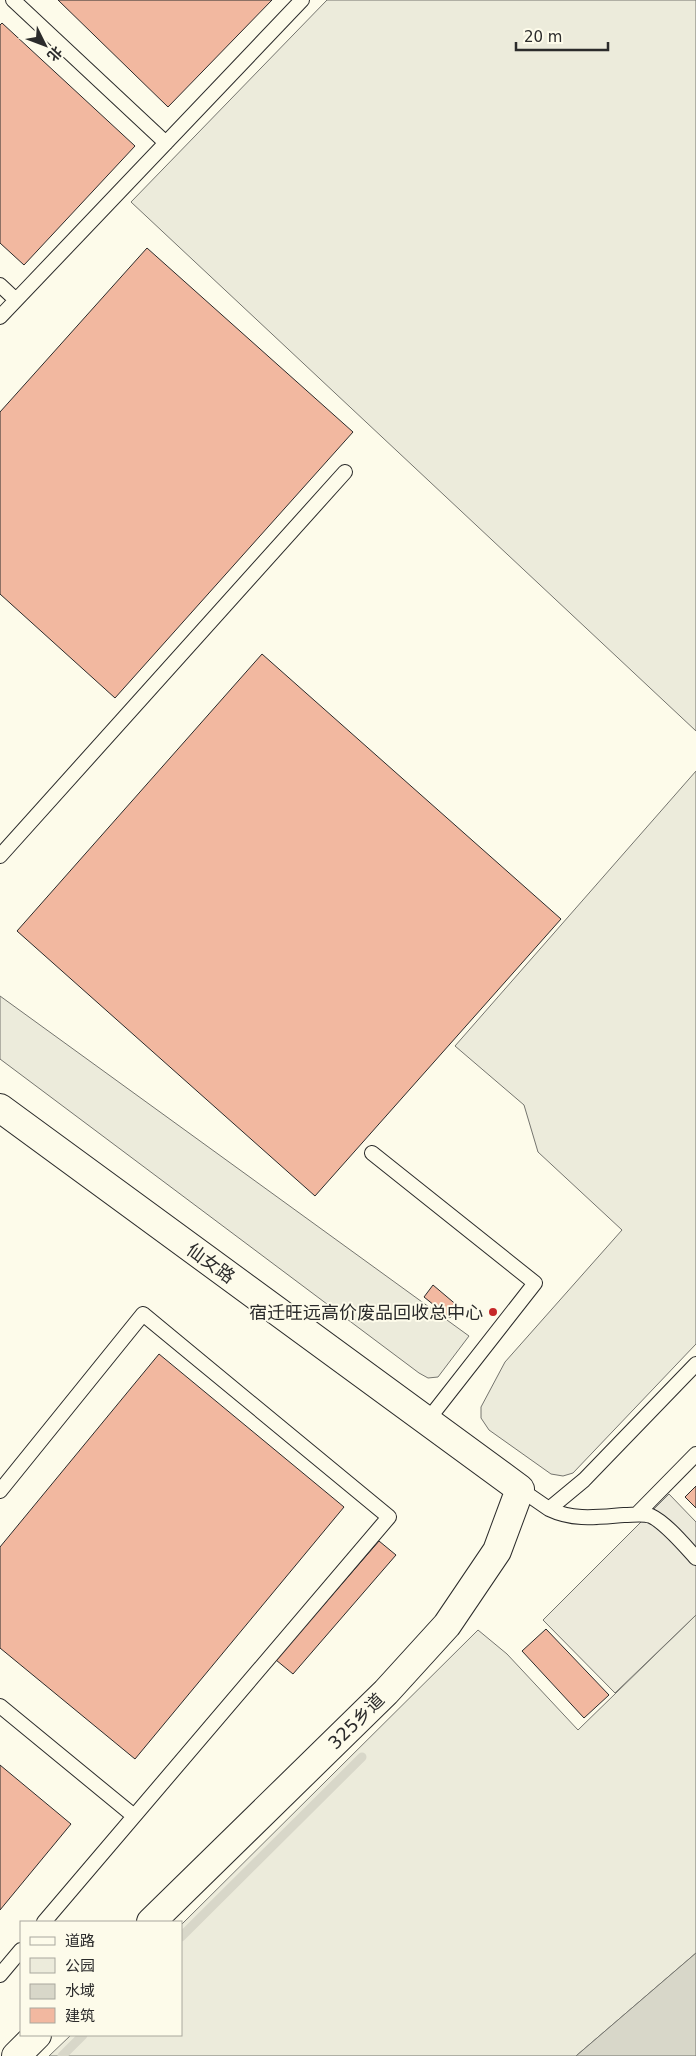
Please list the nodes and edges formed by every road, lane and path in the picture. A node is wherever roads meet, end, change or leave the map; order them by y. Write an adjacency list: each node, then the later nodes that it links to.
1 (12, 0): 3 (lane)
2 (302, 0): 3 (lane)
3 (166, 143): 5 (lane)
4 (0, 286): 5 (lane)
5 (16, 300): 6 (lane)
6 (0, 316)
7 (345, 472): 8 (lane)
8 (0, 856)
9 (0, 1108): 12 (street, 仙女路)
10 (372, 1153): 12 (lane)
11 (696, 1364): 16 (lane)
12 (427, 1421): 14 (street, 仙女路)
13 (696, 1454): 17 (lane)
14 (520, 1489): 16 (lane); 22 (street, 325乡道)
15 (0, 1491): 20 (lane)
16 (549, 1510): 17 (lane)
17 (637, 1514): 18 (lane)
18 (696, 1558)
19 (0, 1706): 20 (lane)
20 (134, 1816): 21 (lane)
21 (45, 1921)
22 (152, 1921)
23 (20, 1951): 24 (lane)
24 (0, 1974)
25 (36, 2036): 26 (street)
26 (16, 2056)

